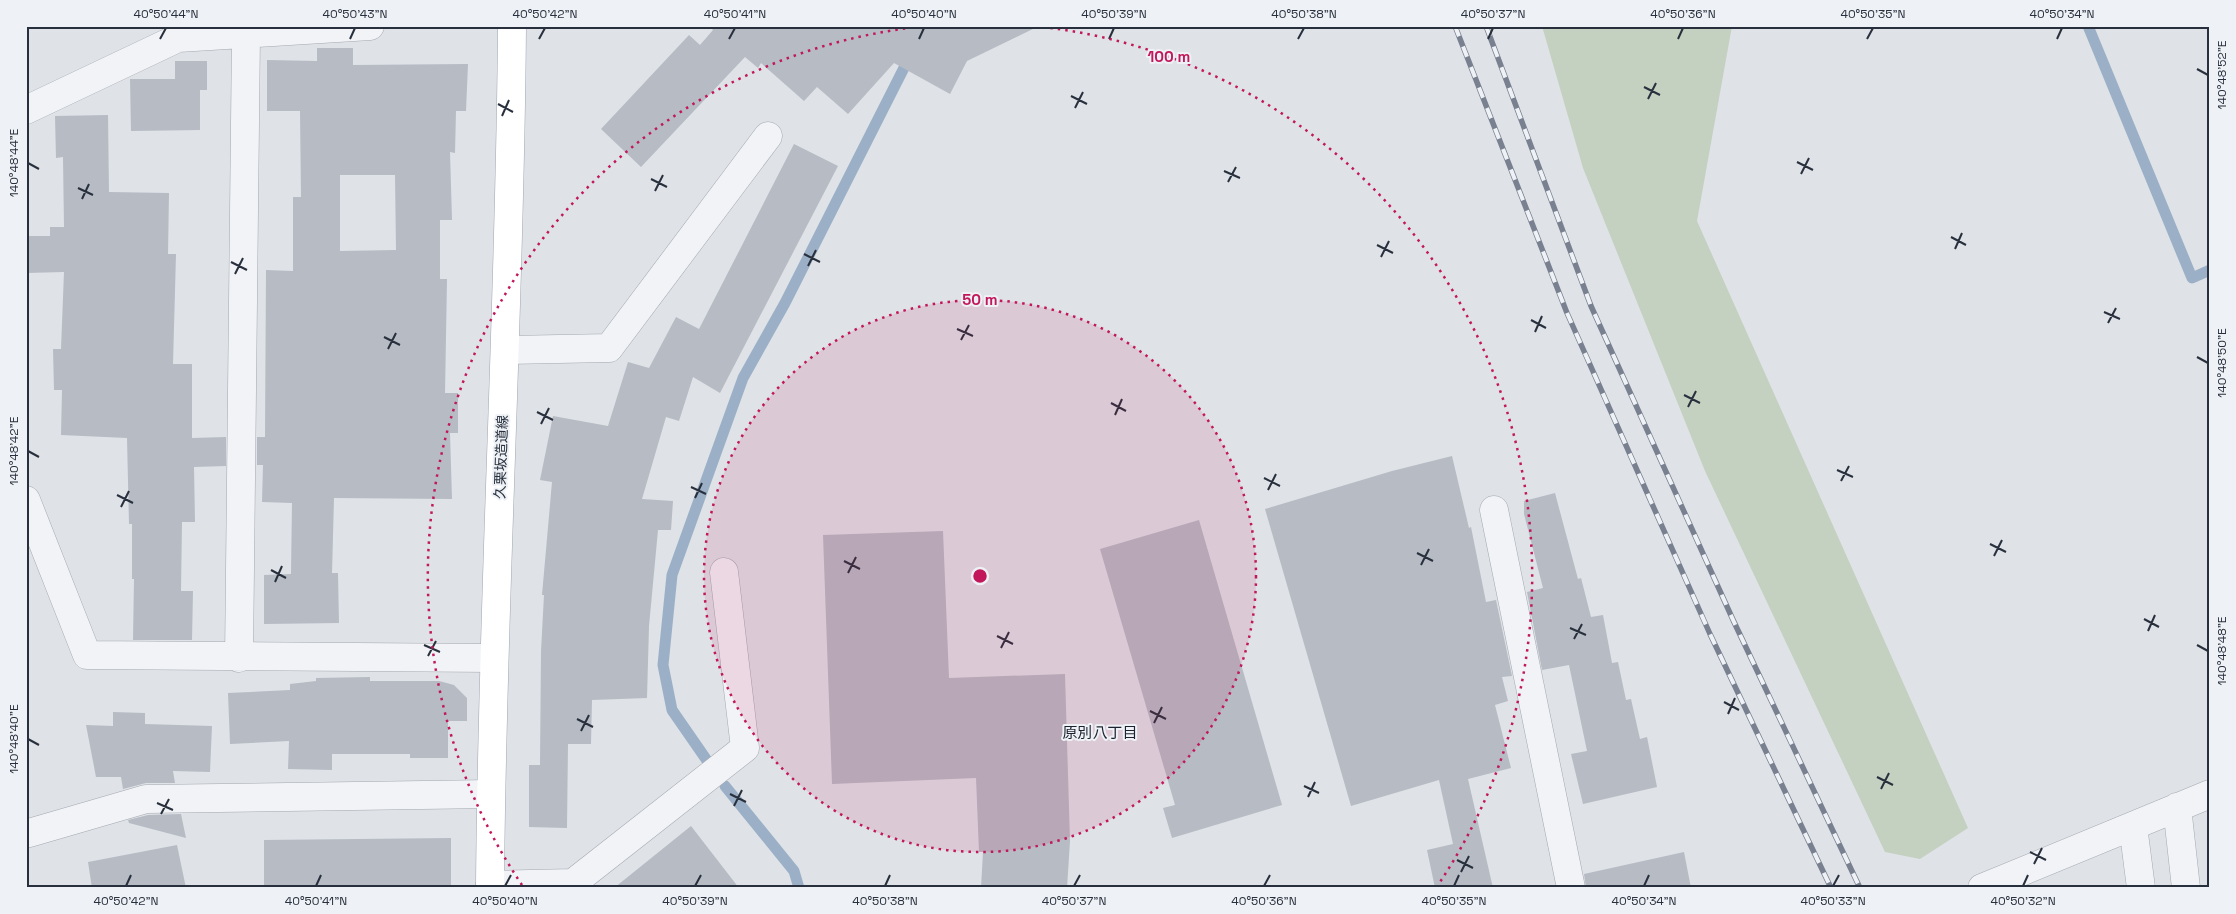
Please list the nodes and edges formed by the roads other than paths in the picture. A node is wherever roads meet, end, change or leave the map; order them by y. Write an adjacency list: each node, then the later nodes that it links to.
1 (370, 26): 3 (street)
2 (512, 26): 6 (main road, 久栗坂造道線)
3 (246, 34): 4 (street); 10 (street)
4 (26, 110)
5 (768, 136): 6 (street)
6 (505, 350): 11 (main road, 久栗坂造道線)
7 (26, 500): 10 (street)
8 (1494, 510): 18 (street)
9 (724, 572): 17 (street)
10 (239, 658): 11 (street)
11 (493, 658): 12 (main road, 久栗坂造道線)
12 (490, 794): 16 (street); 17 (main road, 久栗坂造道線)
13 (2210, 794): 14 (street)
14 (2177, 807): 15 (street); 21 (street)
15 (2133, 826): 19 (street); 20 (street)
16 (29, 833)
17 (490, 886)
18 (1571, 888)
19 (1982, 888)
20 (2141, 888)
21 (2186, 888)

